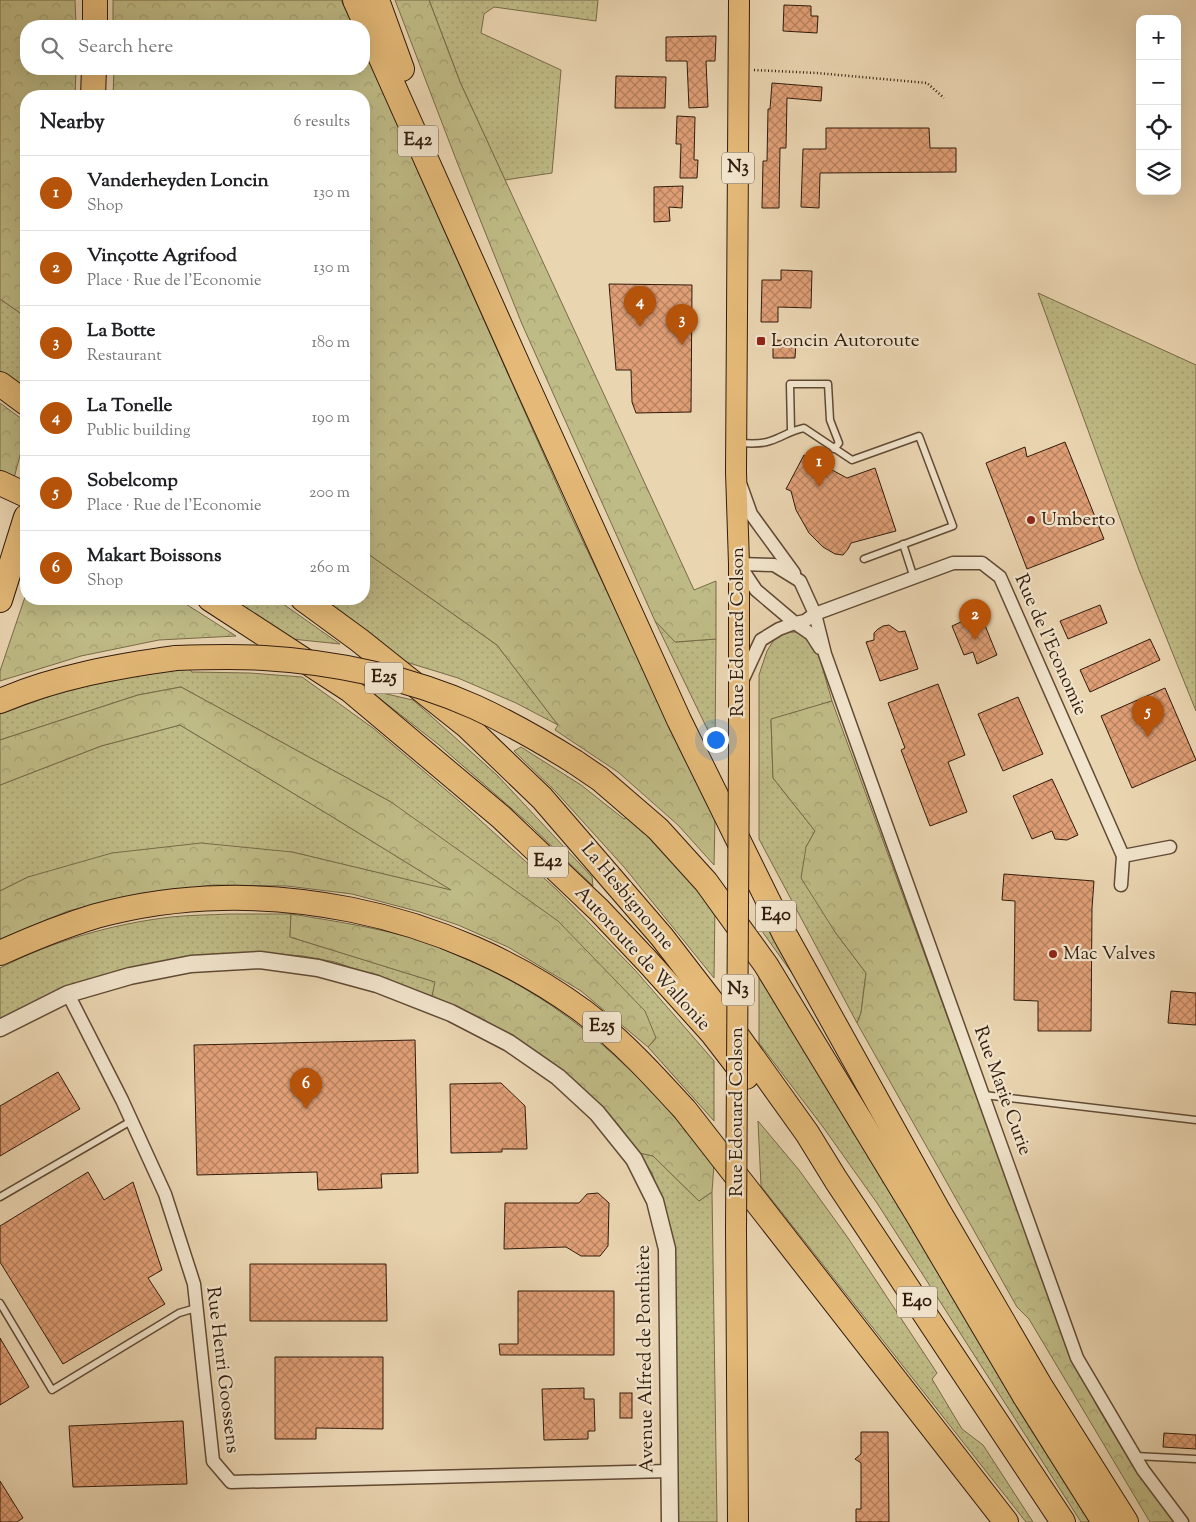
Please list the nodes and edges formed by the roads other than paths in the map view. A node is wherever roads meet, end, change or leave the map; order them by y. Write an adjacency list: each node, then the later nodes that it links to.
1 (95, 0): 5 (highway)
2 (355, 0): 6 (highway, E42)
3 (377, 0): 10 (highway, E40)
4 (739, 0): 14 (main road, Rue Edouard Colson / N3)
5 (94, 20)
6 (364, 20)
7 (370, 33): 10 (highway, E42)
8 (94, 75): 9 (highway)
9 (93, 90)
10 (482, 281): 54 (highway, E40)
11 (0, 384): 12 (highway)
12 (20, 399)
13 (791, 430): 14 (lane); 15 (lane); 15 (lane)
14 (736, 443): 16 (main road, Rue Edouard Colson / N3)
15 (834, 449): 20 (lane)
16 (736, 482): 22 (main road, Rue Edouard Colson / N3); 24 (street)
17 (0, 483): 18 (highway)
18 (20, 492)
19 (20, 536): 25 (highway)
20 (903, 544): 21 (lane); 23 (lane)
21 (864, 558)
22 (739, 564): 24 (street); 29 (street); 31 (main road, Rue Edouard Colson / N3)
23 (914, 578): 28 (street, Rue de l'Economie); 34 (street, Rue de l'Economie)
24 (800, 581): 28 (street)
25 (3, 591)
26 (219, 605): 42 (highway, Autoroute de Wallonie / E42)
27 (311, 605): 42 (highway, La Hesbignonne / E40)
28 (815, 614): 29 (street, Rue de l'Economie); 30 (street)
29 (795, 623): 30 (street); 31 (street, Rue de l'Economie)
30 (825, 654): 39 (street, Rue Marie Curie)
31 (739, 686): 50 (main road, Rue Edouard Colson / N3, bridge)
32 (0, 701): 53 (highway, E25, bridge)
33 (1170, 847): 34 (street)
34 (1123, 856): 35 (street, Rue de l'Economie)
35 (1121, 885)
36 (0, 953): 51 (highway, E25)
37 (68, 994): 38 (street, Avenue Alfred de Ponthière); 41 (street, Rue Henri Goossens); 48 (street, Avenue Alfred de Ponthière)
38 (0, 1028)
39 (984, 1095): 40 (lane); 46 (street, Rue Marie Curie)
40 (1196, 1120)
41 (131, 1121): 43 (lane); 45 (street, Rue Henri Goossens)
42 (836, 1180): 52 (highway, E40)
43 (0, 1196)
44 (0, 1303): 45 (lane)
45 (196, 1308): 48 (street, Rue Henri Goossens)
46 (1135, 1456): 47 (lane); 55 (street, Rue Marie Curie)
47 (1196, 1459)
48 (669, 1471): 49 (street, Avenue Alfred de Ponthière)
49 (670, 1522)
50 (738, 1522)
51 (1006, 1522)
52 (1063, 1522)
53 (1104, 1522)
54 (1126, 1522)
55 (1182, 1522)

